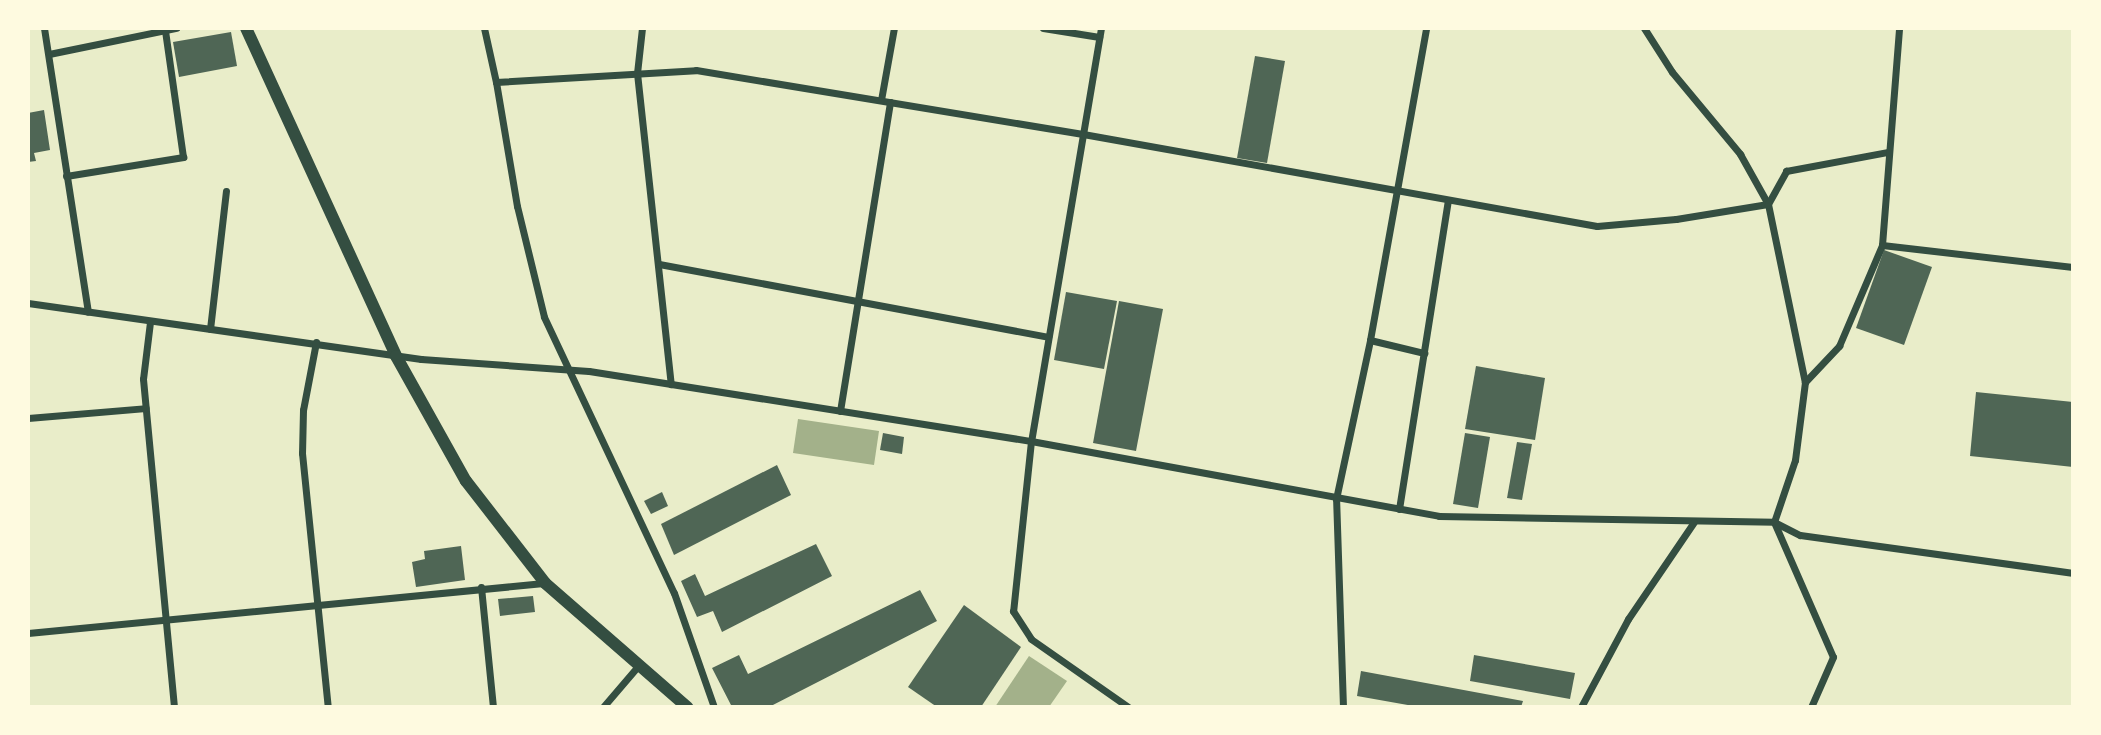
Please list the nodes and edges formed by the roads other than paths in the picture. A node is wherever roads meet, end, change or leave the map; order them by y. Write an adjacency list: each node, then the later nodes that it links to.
1 (44, 28): 14 (street)
2 (176, 28): 12 (street)
3 (246, 28): 38 (main road)
4 (484, 28): 16 (street)
5 (642, 28): 15 (street)
6 (894, 28): 17 (street)
7 (1043, 28): 13 (street)
8 (1101, 28): 13 (street)
9 (1426, 28): 23 (street)
10 (1644, 28): 25 (street)
11 (1899, 28): 20 (street)
12 (165, 30): 14 (street); 21 (street)
13 (1099, 37): 19 (street)
14 (49, 54): 21 (street)
15 (637, 73): 16 (street); 17 (street); 27 (street)
16 (496, 82): 39 (street)
17 (881, 100): 18 (street)
18 (890, 102): 19 (street); 29 (street)
19 (1083, 134): 23 (street); 34 (street)
20 (1888, 152): 25 (street); 26 (street)
21 (66, 176): 31 (street)
22 (226, 191): 33 (street)
23 (1396, 192): 24 (street); 35 (street)
24 (1448, 201): 25 (street); 37 (street)
25 (1768, 204): 40 (street)
26 (1882, 245): 28 (street); 40 (street)
27 (659, 264): 29 (street); 41 (street)
28 (2073, 267)
29 (859, 301): 34 (street); 43 (street)
30 (28, 303): 31 (street)
31 (88, 312): 32 (street)
32 (150, 321): 33 (street); 42 (street)
33 (210, 329): 36 (street)
34 (1048, 337): 45 (street)
35 (1370, 340): 37 (street); 46 (street)
36 (316, 342): 38 (street); 53 (street)
37 (1424, 353): 47 (street)
38 (396, 356): 39 (street); 51 (main road)
39 (568, 369): 41 (street); 62 (street)
40 (1805, 382): 49 (street)
41 (671, 384): 43 (street)
42 (146, 408): 44 (street); 54 (street)
43 (840, 411): 45 (street)
44 (28, 418)
45 (1031, 441): 46 (street); 63 (street)
46 (1336, 499): 47 (street); 64 (street)
47 (1399, 509): 48 (street)
48 (1694, 522): 49 (street); 65 (street)
49 (1774, 522): 50 (street); 66 (street)
50 (2073, 573)
51 (545, 583): 52 (street); 56 (main road)
52 (481, 587): 53 (street); 59 (street)
53 (317, 605): 54 (street); 58 (street)
54 (164, 620): 55 (street); 57 (street)
55 (28, 633)
56 (638, 666): 60 (street); 61 (main road)
57 (174, 707)
58 (328, 707)
59 (493, 707)
60 (603, 707)
61 (687, 707)
62 (713, 707)
63 (1128, 707)
64 (1343, 707)
65 (1581, 707)
66 (1811, 707)

